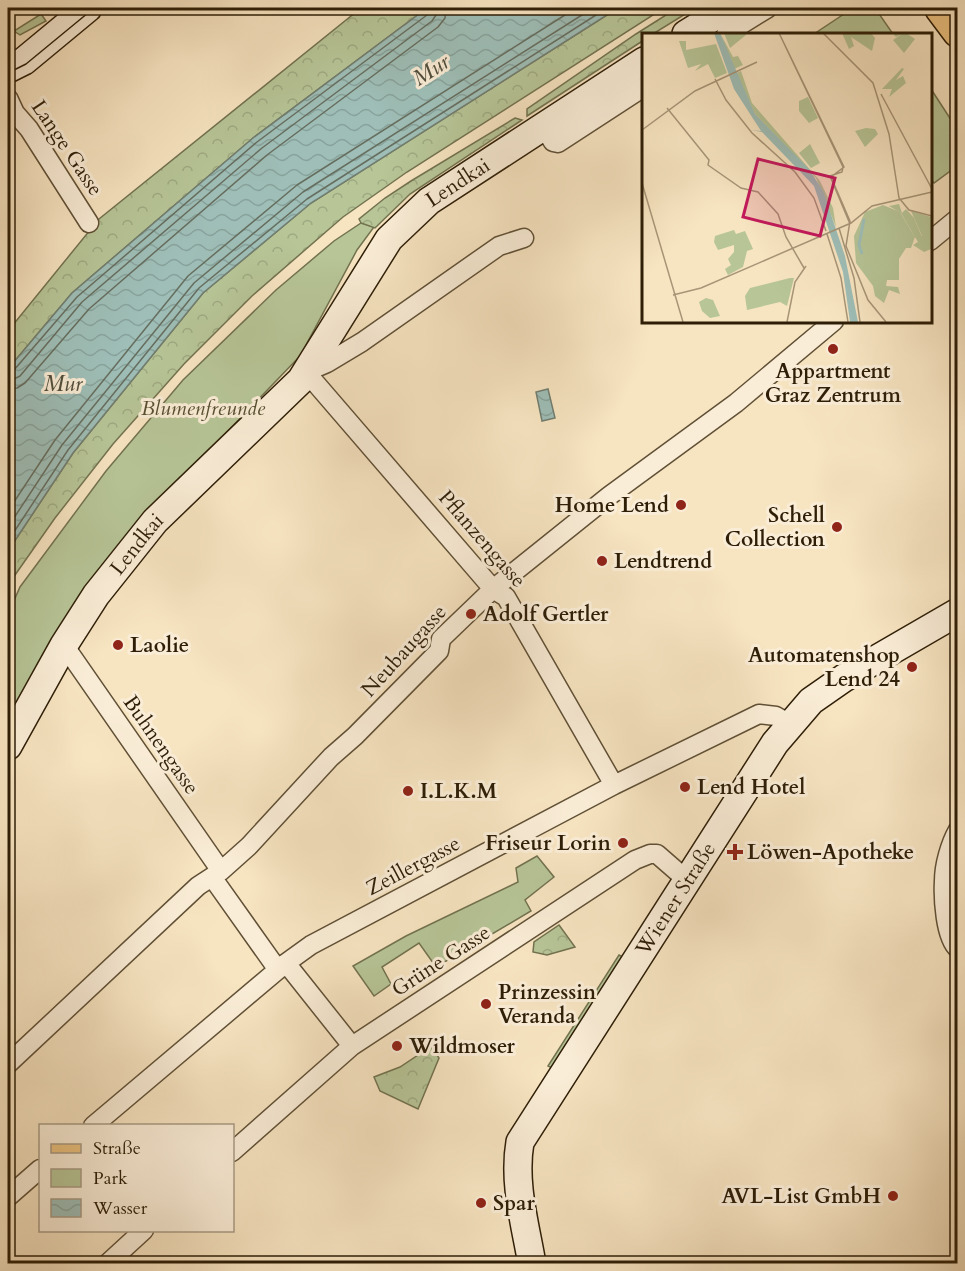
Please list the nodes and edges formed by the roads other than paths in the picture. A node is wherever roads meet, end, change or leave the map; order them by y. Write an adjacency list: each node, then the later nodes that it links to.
1 (88, 8): 9 (main road)
2 (728, 8): 6 (main road)
3 (768, 8): 7 (street)
4 (940, 8): 5 (main road)
5 (957, 32)
6 (688, 33)
7 (728, 33)
8 (642, 63): 12 (main road, Lendkai)
9 (8, 69)
10 (642, 88): 12 (street)
11 (8, 98): 14 (street, Lange Gasse)
12 (543, 126): 18 (main road, Lendkai)
13 (957, 218): 16 (street)
14 (89, 223)
15 (524, 238): 18 (street, Lendkai)
16 (932, 239)
17 (833, 322): 19 (street, Neubaugasse)
18 (306, 372): 19 (street, Pflanzengasse); 21 (main road, Lendkai)
19 (493, 589): 24 (street, Pflanzengasse); 26 (street, Neubaugasse)
20 (957, 612): 22 (main road, Wiener Straße)
21 (64, 645): 23 (main road, Lendkai); 26 (street, Buhnengasse)
22 (790, 724): 24 (street, Zeillergasse); 27 (main road, Wiener Straße)
23 (8, 746)
24 (614, 785): 29 (street, Zeillergasse)
25 (957, 830): 28 (street)
26 (216, 874): 29 (street, Buhnengasse); 31 (street, Neubaugasse)
27 (688, 881): 30 (street, Grüne Gasse); 38 (main road, Wiener Straße)
28 (957, 949)
29 (282, 966): 30 (street, Buhnengasse); 32 (street, Zeillergasse)
30 (352, 1046): 33 (street, Grüne Gasse)
31 (8, 1064)
32 (94, 1124)
33 (234, 1150)
34 (39, 1170): 35 (street)
35 (8, 1197)
36 (142, 1232): 37 (street)
37 (107, 1263)
38 (532, 1263)

